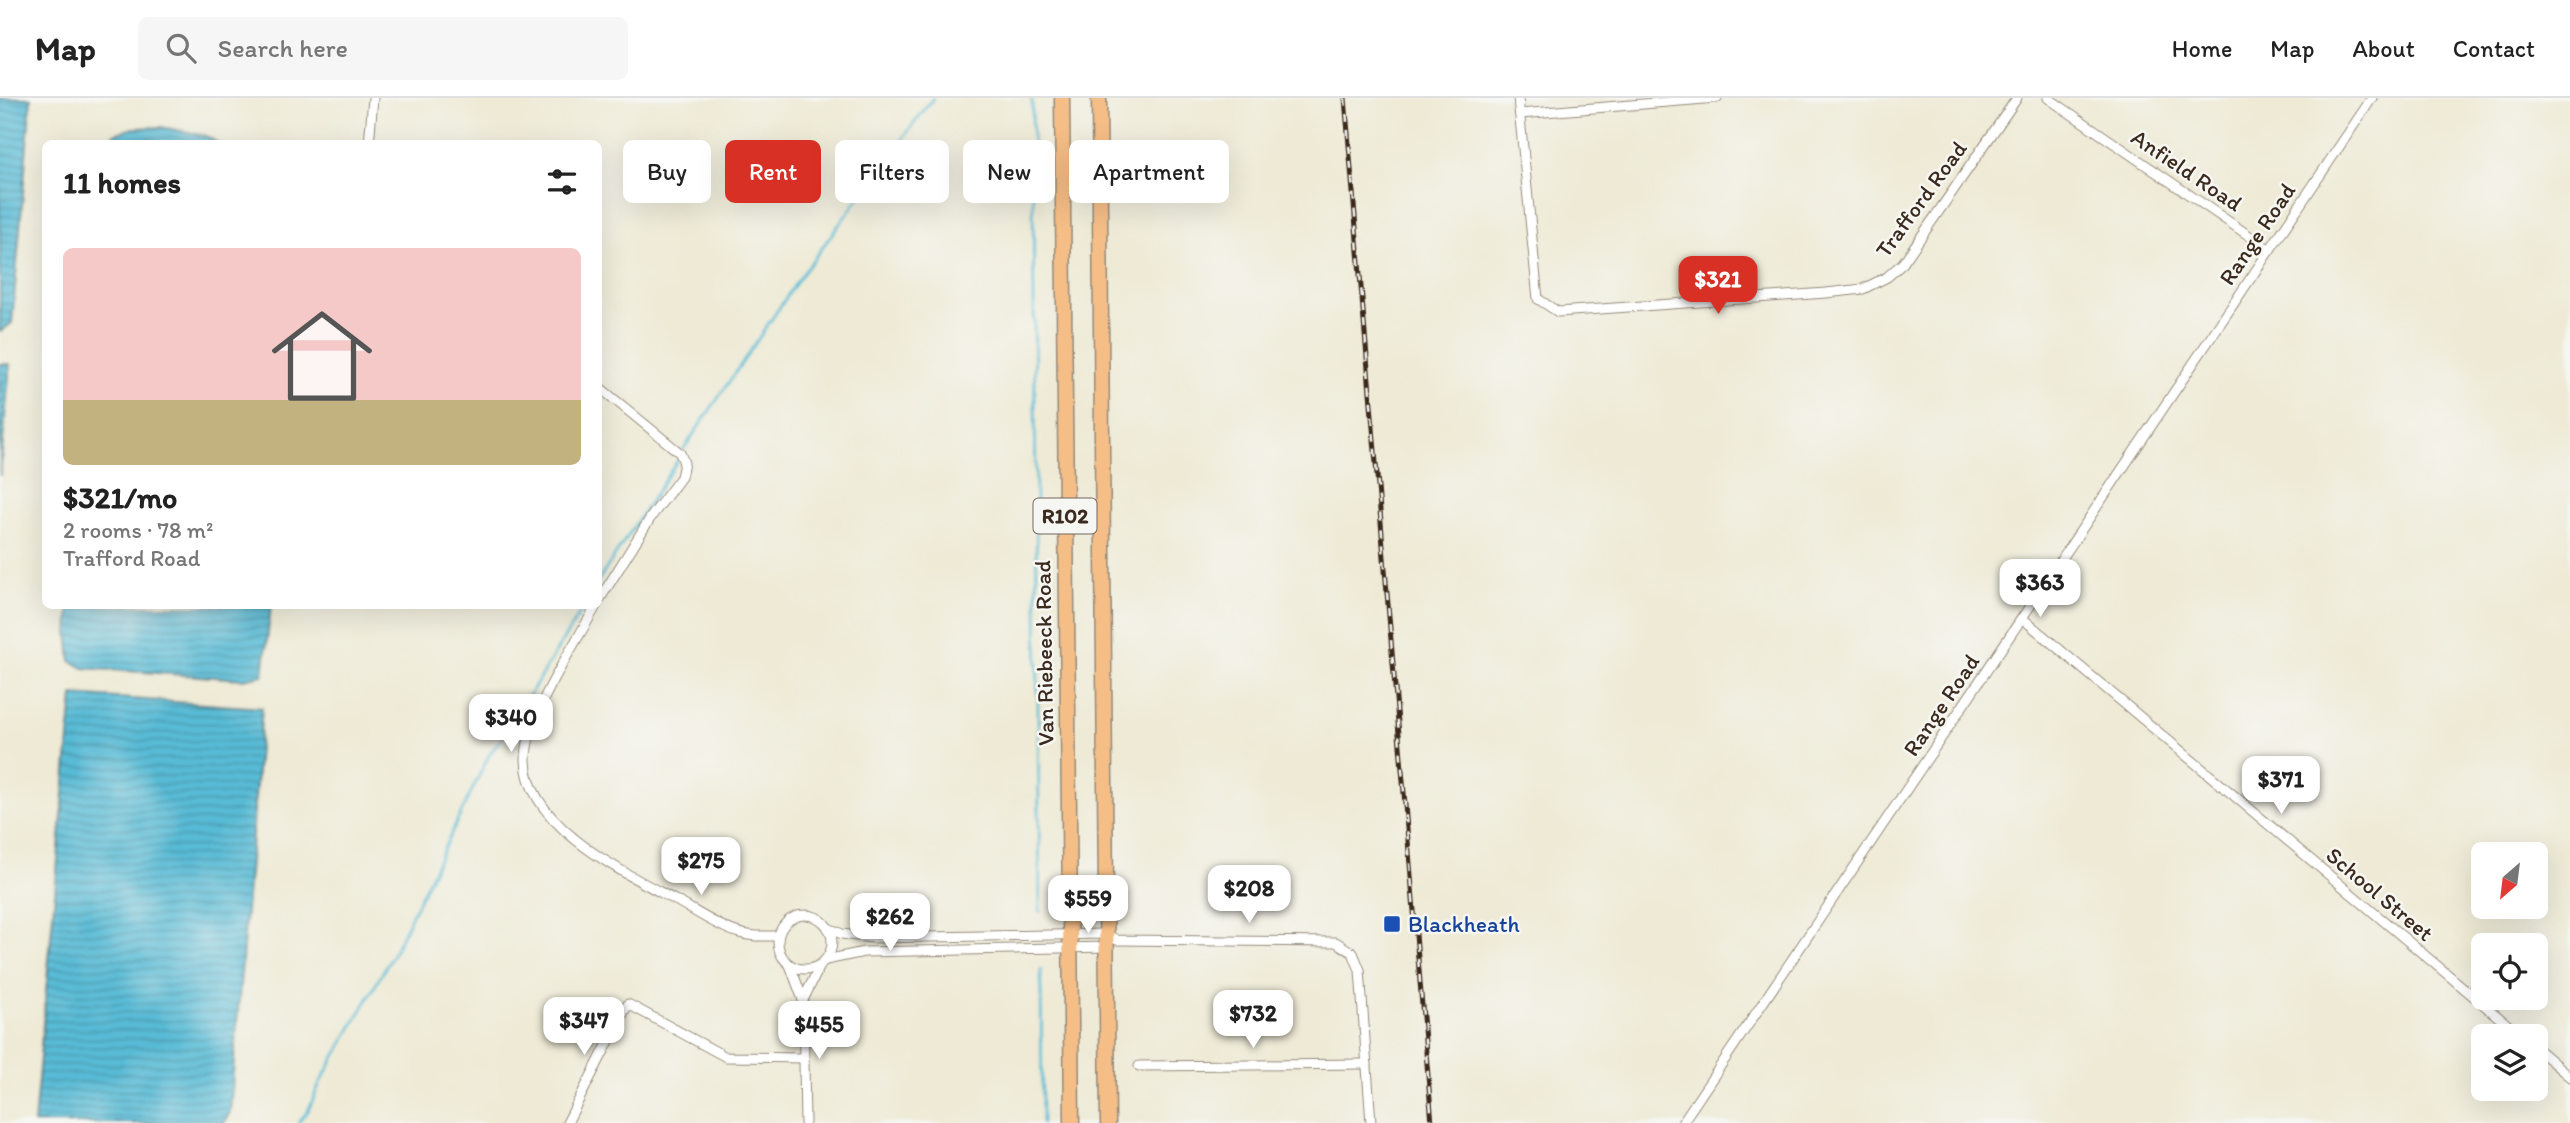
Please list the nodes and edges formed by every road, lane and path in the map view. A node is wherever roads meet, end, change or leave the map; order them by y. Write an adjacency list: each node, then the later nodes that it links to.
1 (373, 98): 10 (street)
2 (1062, 98): 17 (main road, Van Riebeeck Road / R102)
3 (1099, 98): 19 (main road, R102)
4 (1518, 98): 9 (street, Trafford Road)
5 (1717, 98): 9 (street)
6 (2017, 98): 9 (street, Trafford Road)
7 (2048, 98): 11 (street, Anfield Road)
8 (2372, 98): 11 (street, Range Road)
9 (1520, 114)
10 (369, 140)
11 (2270, 250): 15 (street, Range Road)
12 (602, 389): 13 (street)
13 (602, 596)
14 (594, 609): 18 (street)
15 (2022, 618): 24 (street, School Street); 35 (street, Range Road)
16 (828, 928): 17 (street); 18 (street); 21 (street)
17 (1070, 934): 19 (street); 20 (main road, Van Riebeeck Road / R102)
18 (778, 936): 22 (street)
19 (1110, 941): 20 (street); 27 (street); 33 (main road, R102)
20 (1071, 950): 21 (street); 32 (main road, Van Riebeeck Road / R102)
21 (823, 963): 22 (street); 23 (street)
22 (790, 965): 23 (street)
23 (803, 1000): 25 (street)
24 (2507, 1024)
25 (804, 1058): 30 (street); 31 (street)
26 (2548, 1058): 29 (street)
27 (1367, 1064): 28 (street); 34 (street)
28 (1139, 1066)
29 (2570, 1077)
30 (567, 1123)
31 (805, 1123)
32 (1072, 1123)
33 (1108, 1123)
34 (1371, 1123)
35 (1682, 1123)

